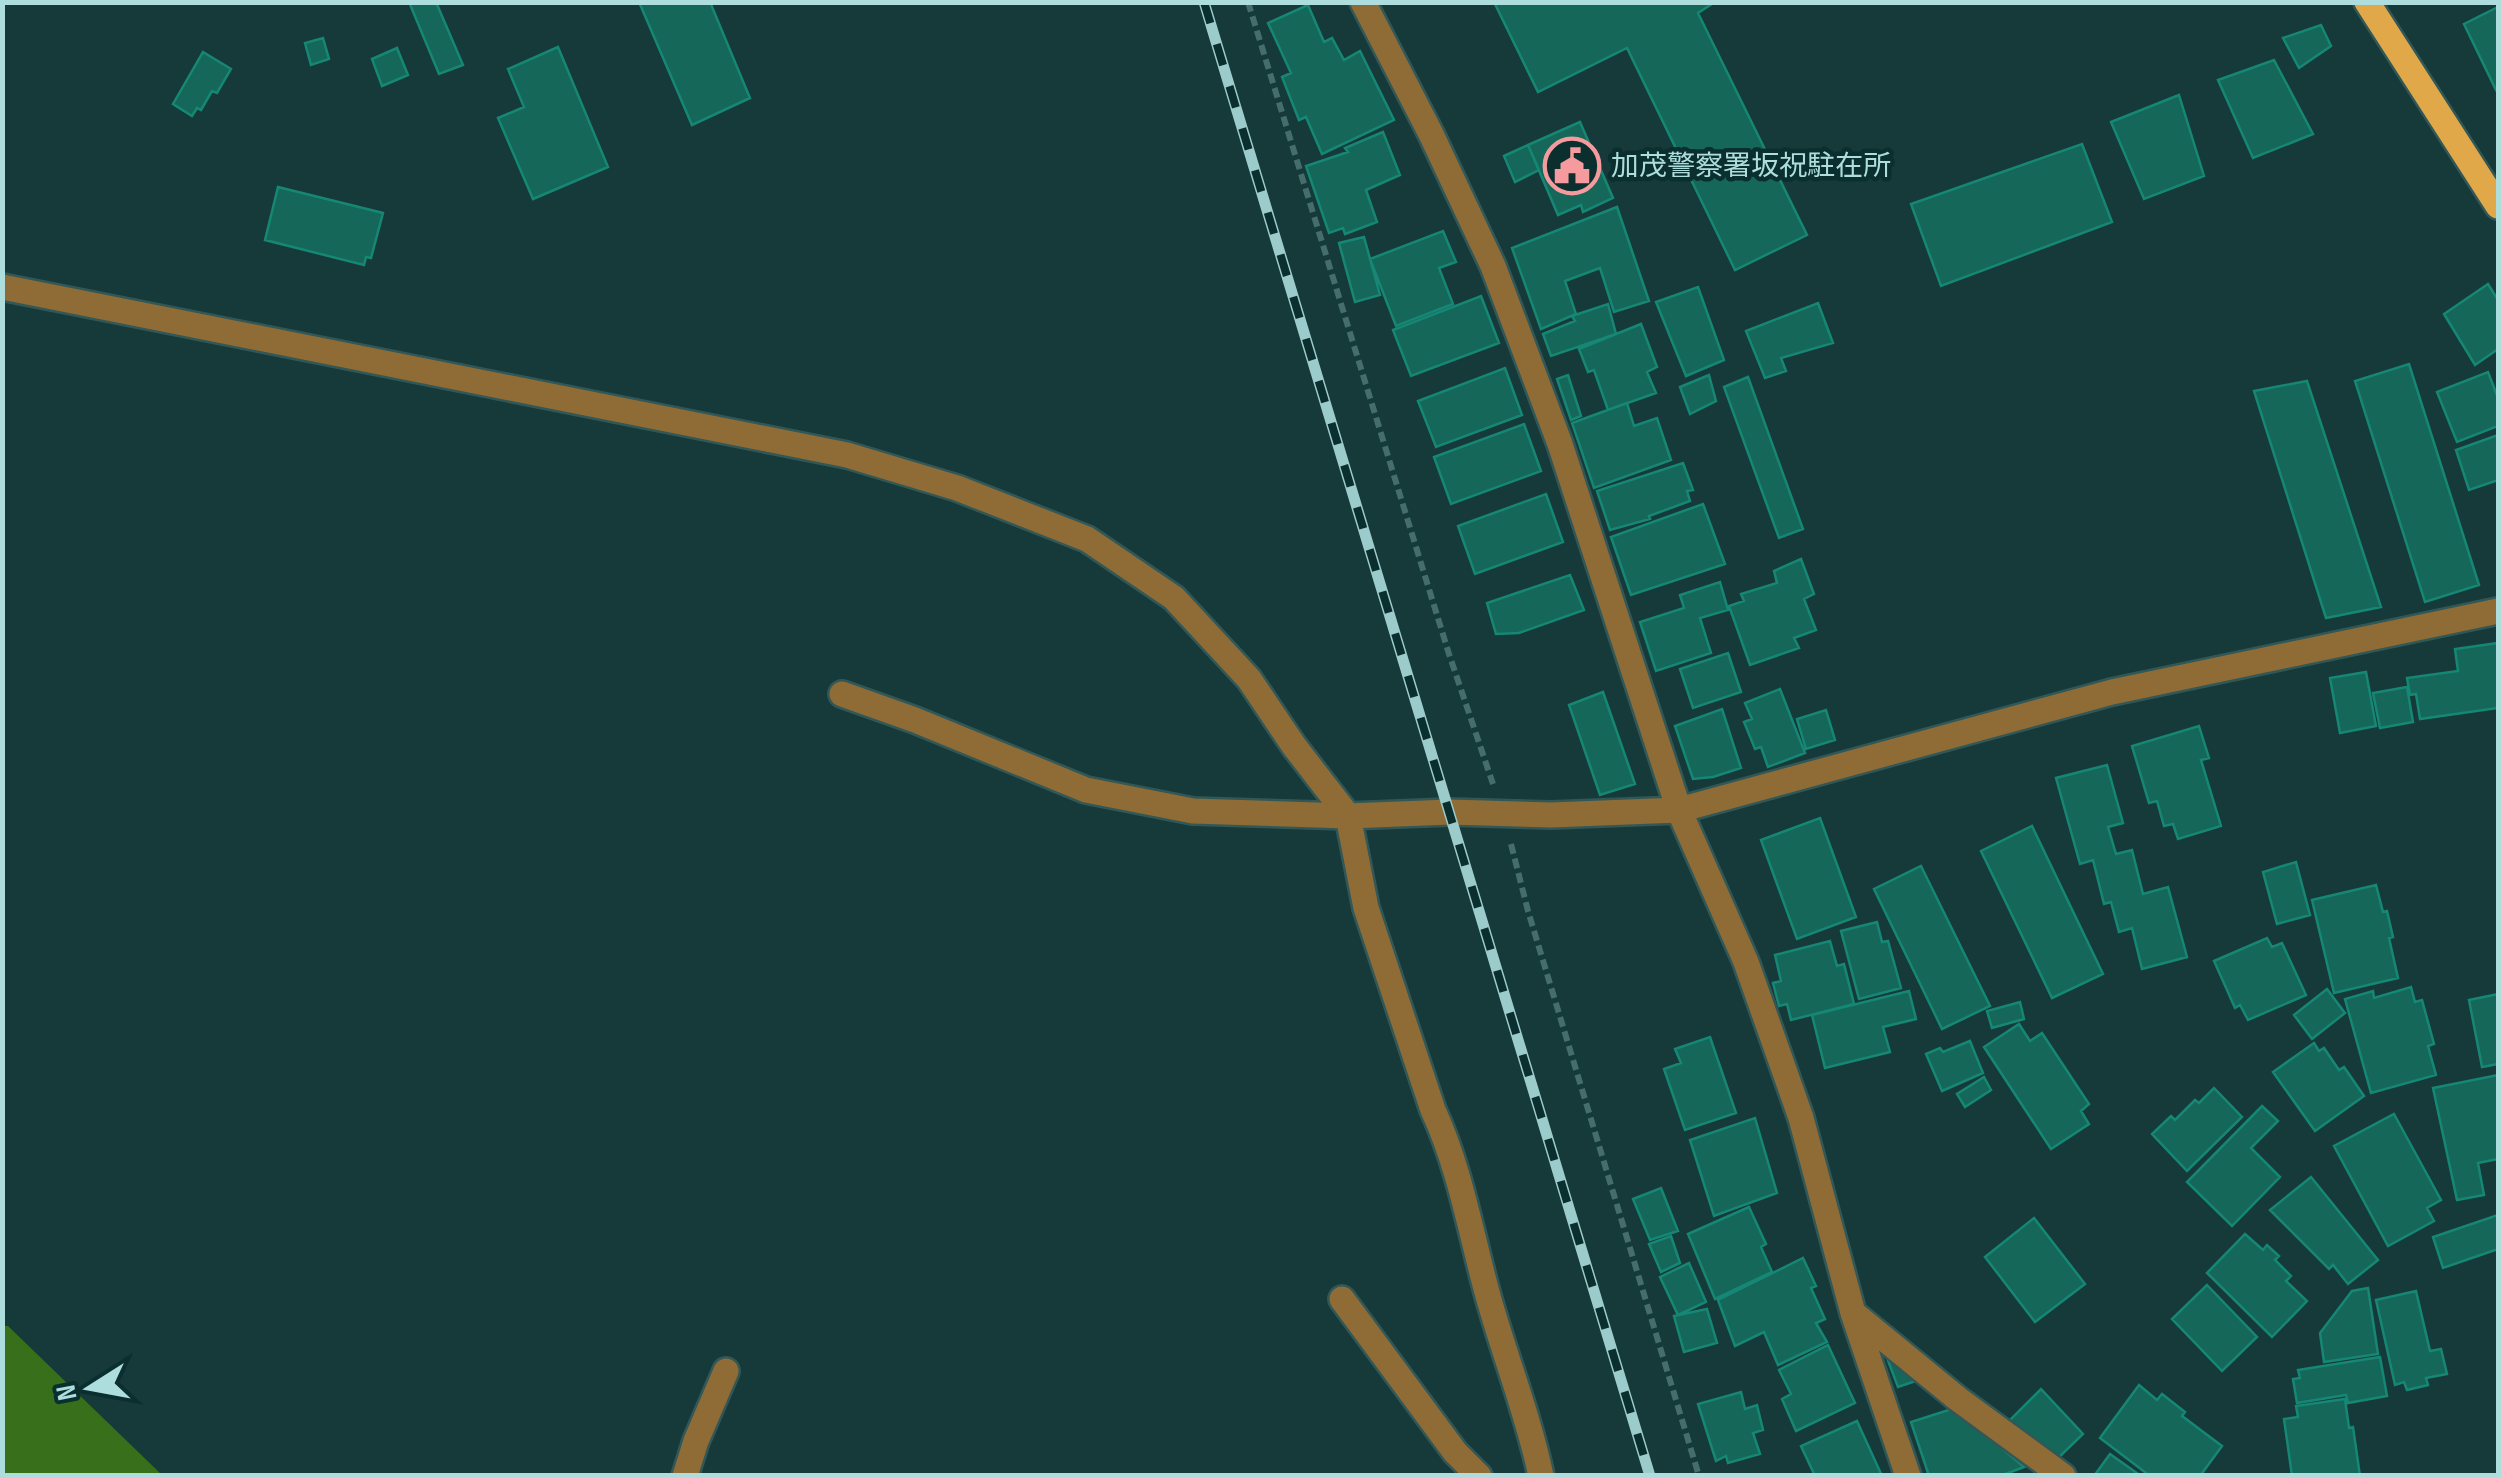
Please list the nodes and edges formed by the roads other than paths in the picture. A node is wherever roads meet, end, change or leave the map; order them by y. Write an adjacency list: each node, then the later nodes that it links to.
1 (1363, 2): 7 (street)
2 (2366, 2): 3 (main road)
3 (2498, 206)
4 (2, 287): 8 (street)
5 (2498, 611): 7 (street)
6 (842, 694): 8 (street)
7 (1679, 810): 8 (street); 10 (street)
8 (1348, 816): 14 (street)
9 (1342, 1299): 13 (street)
10 (1853, 1313): 15 (street); 16 (street)
11 (726, 1371): 12 (street)
12 (686, 1476)
13 (1479, 1476)
14 (1541, 1476)
15 (1908, 1476)
16 (2063, 1476)

